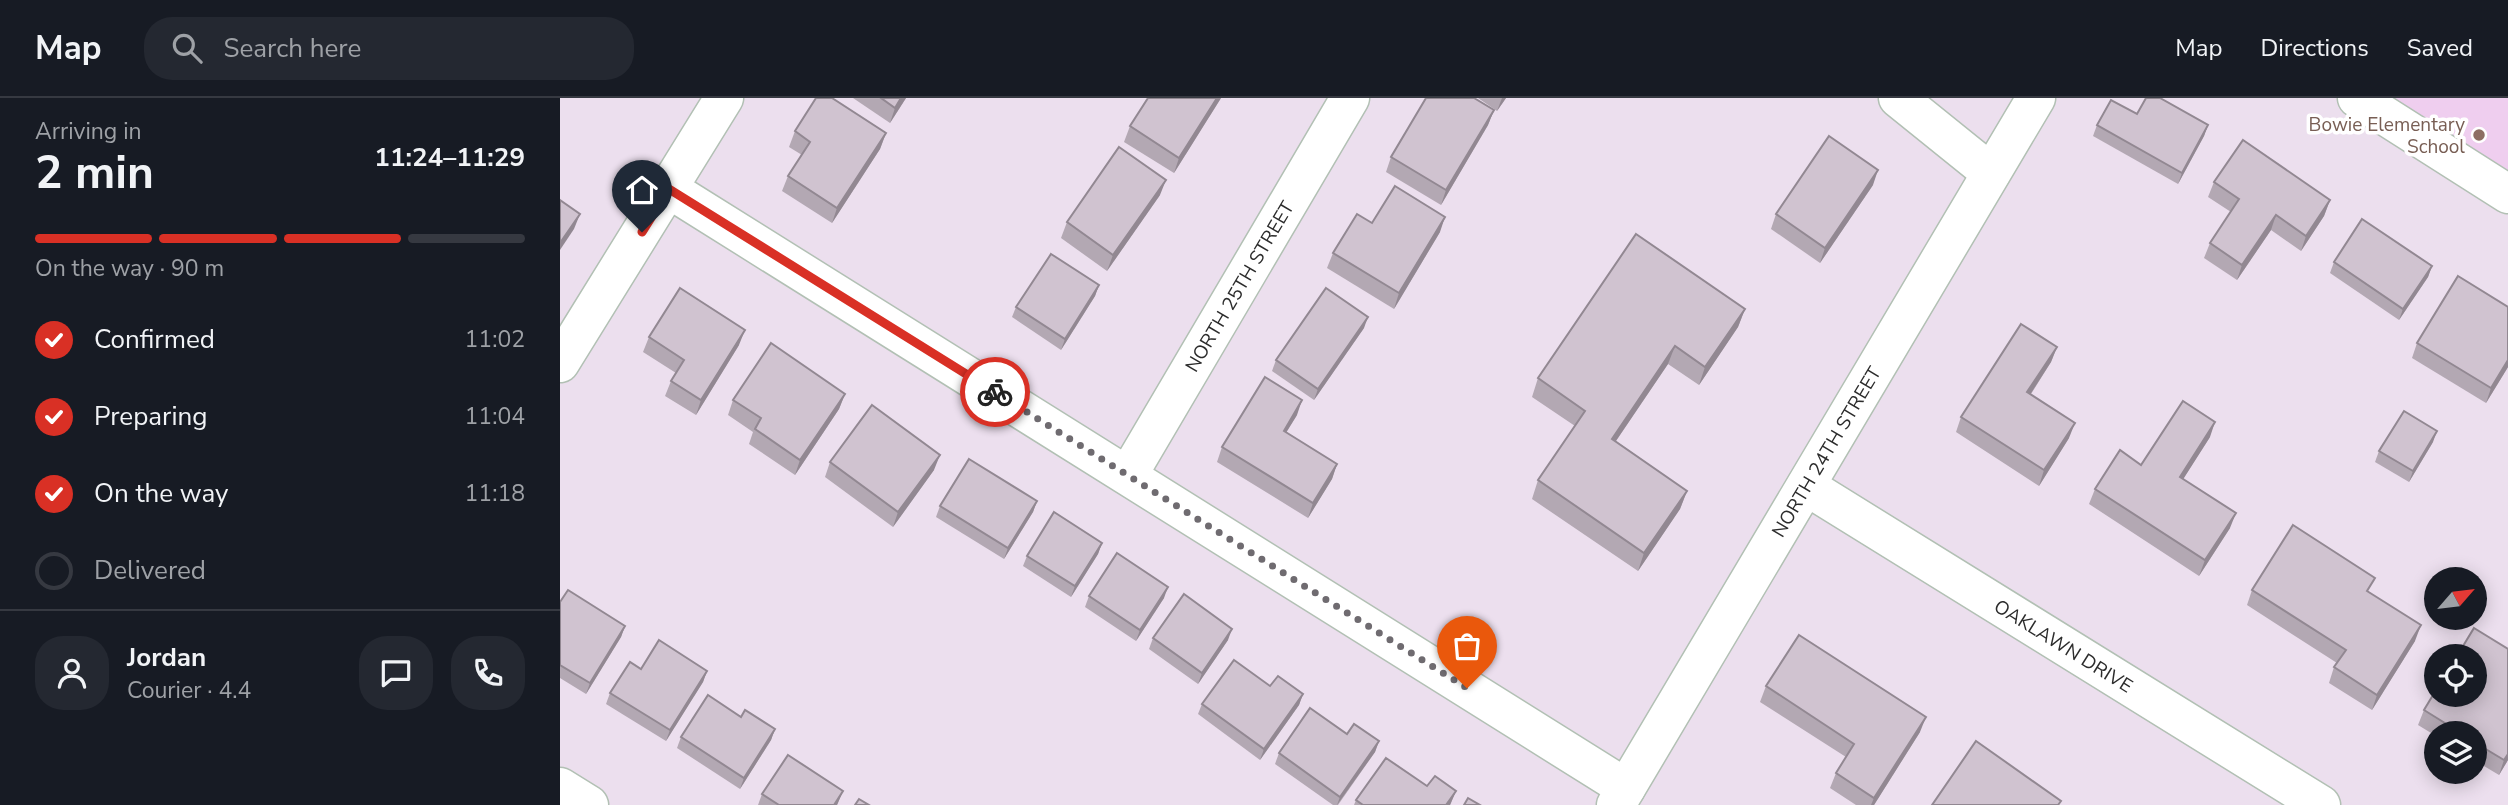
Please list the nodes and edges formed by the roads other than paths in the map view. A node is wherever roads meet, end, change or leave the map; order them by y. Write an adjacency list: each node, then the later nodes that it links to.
1 (724, 98): 7 (street)
2 (1350, 98): 10 (street, NORTH 25TH STREET)
3 (1898, 98): 6 (street)
4 (2036, 98): 6 (street, NORTH 24TH STREET)
5 (2357, 98): 8 (street)
6 (1992, 173): 11 (street, NORTH 24TH STREET)
7 (669, 189): 9 (street); 10 (street)
8 (2508, 194)
9 (560, 363)
10 (1128, 475): 13 (street)
11 (1806, 486): 13 (street, NORTH 24TH STREET); 15 (street, OAKLAWN DRIVE)
12 (560, 787): 14 (street)
13 (1621, 797)
14 (589, 805)
15 (2321, 805)

